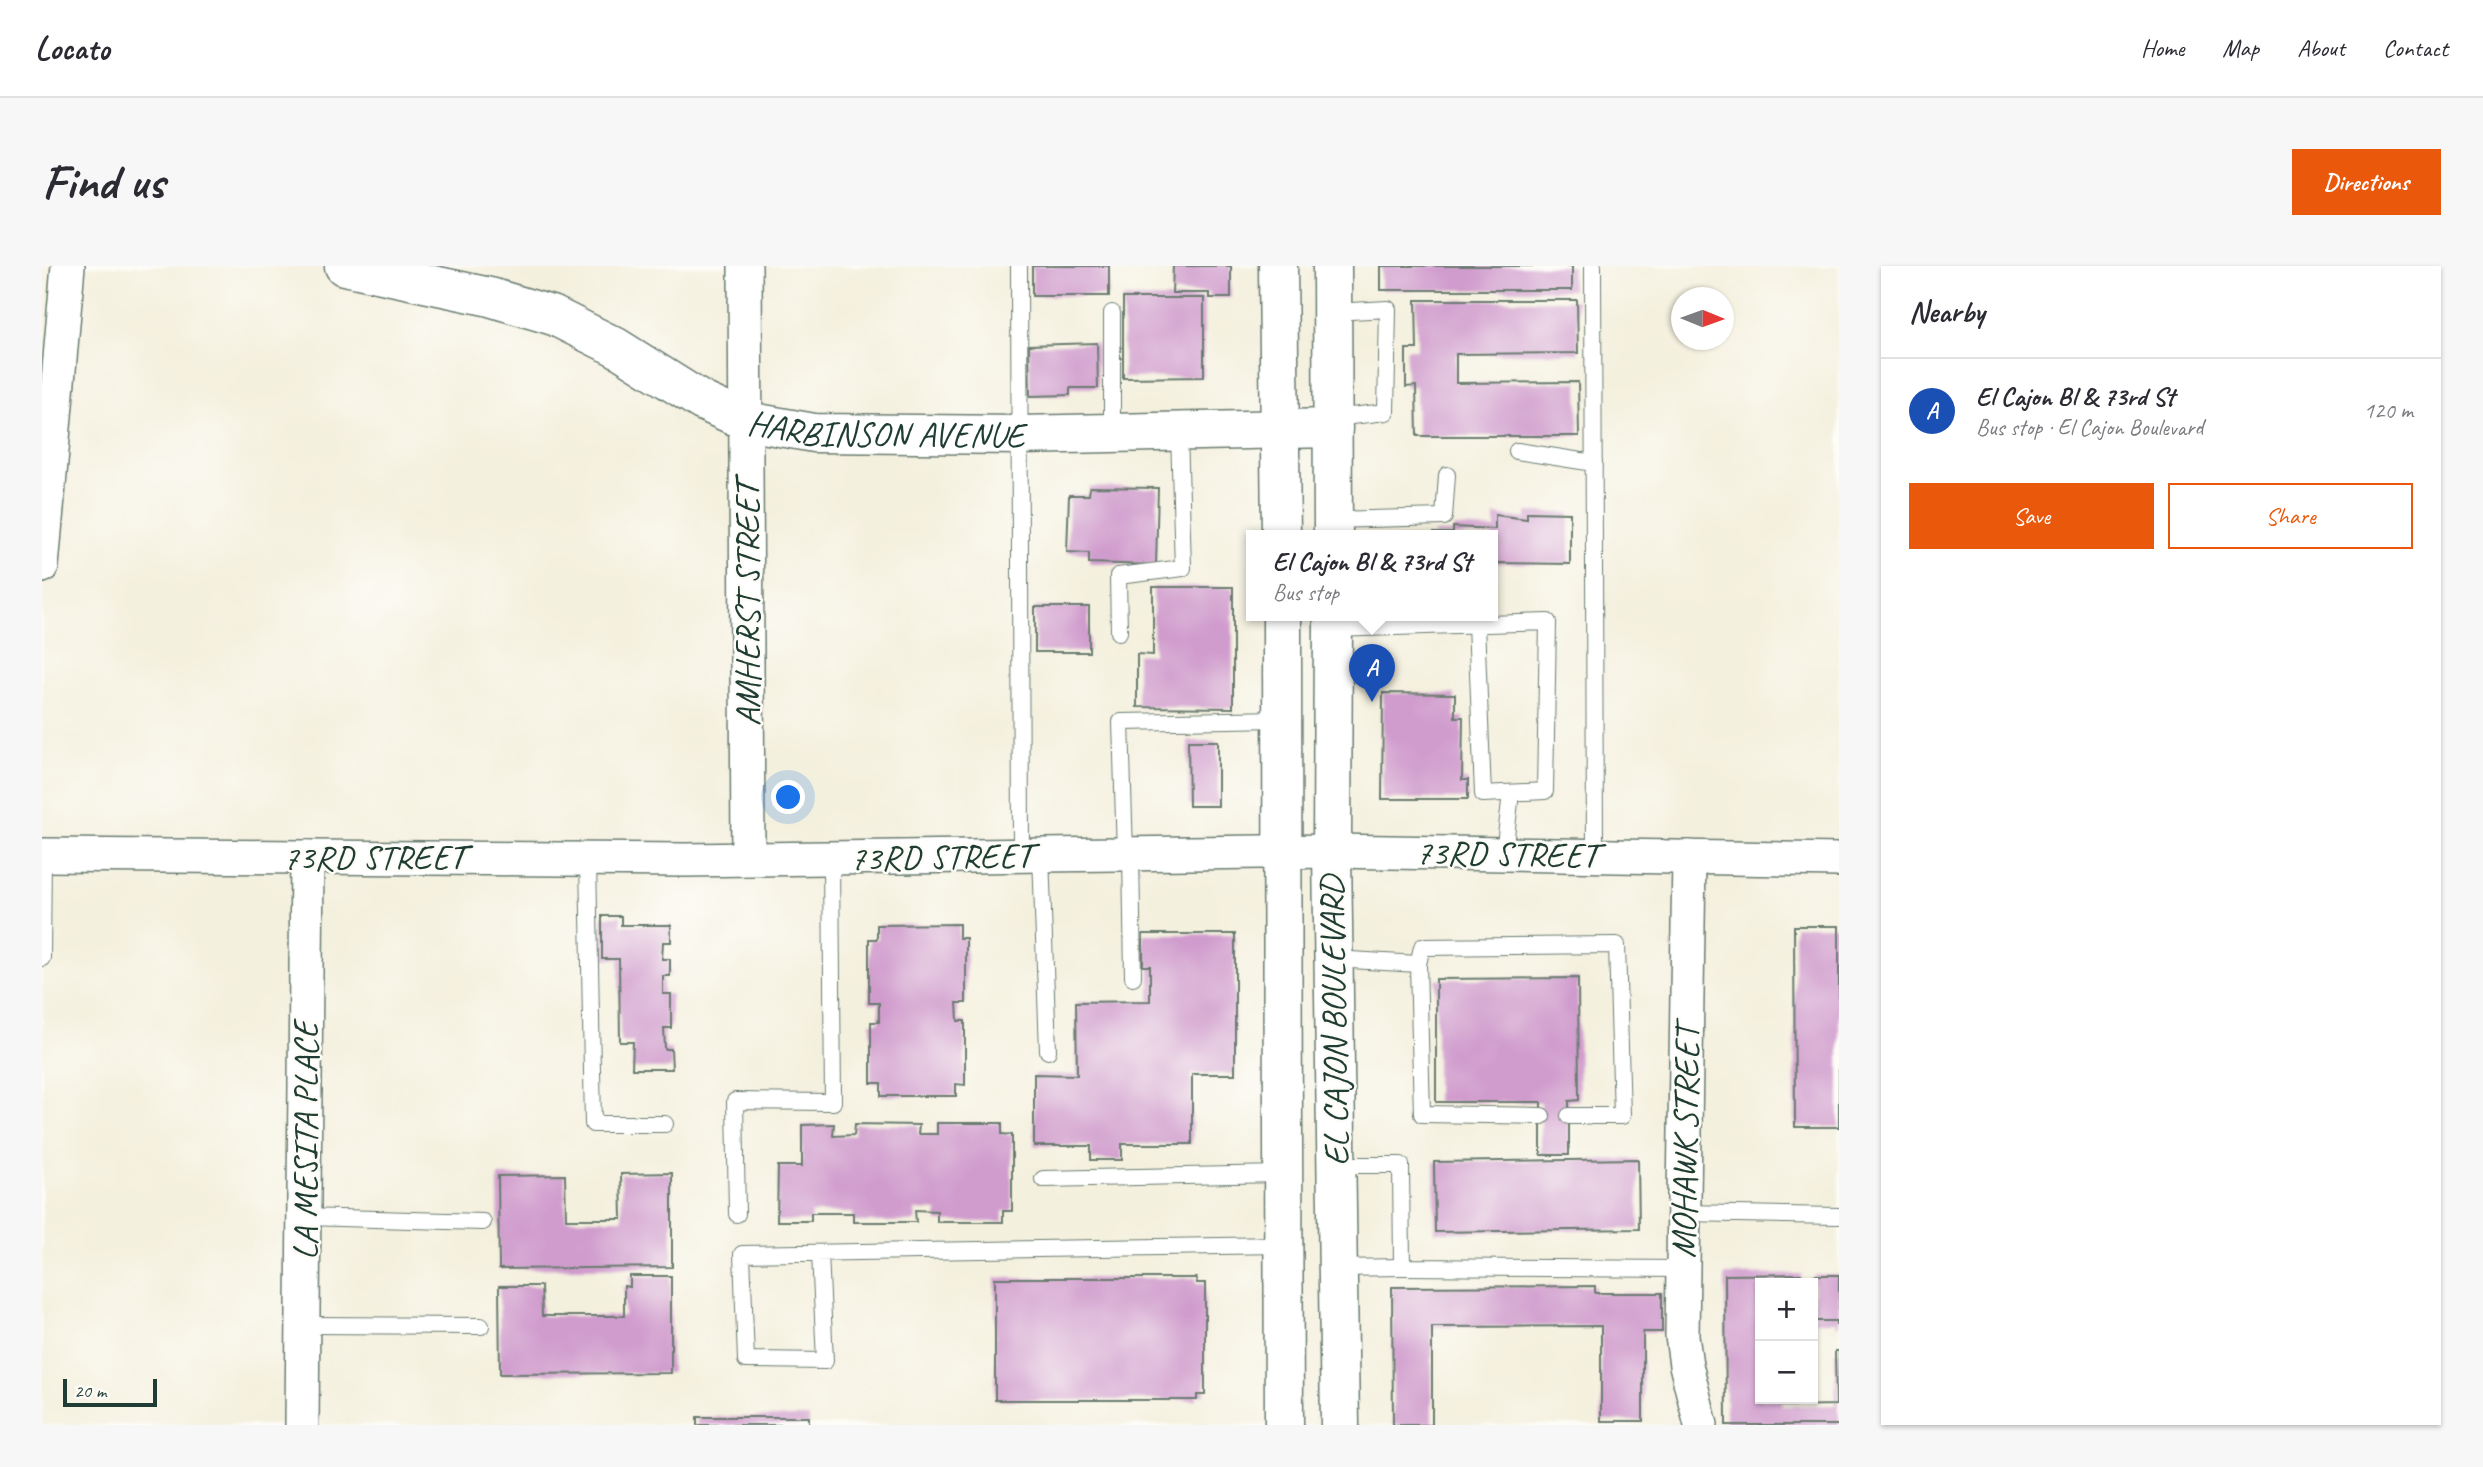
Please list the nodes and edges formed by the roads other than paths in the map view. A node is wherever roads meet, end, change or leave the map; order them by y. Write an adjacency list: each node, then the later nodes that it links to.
1 (68, 266): 21 (street)
2 (344, 266): 10 (main road, HARBINSON AVENUE)
3 (745, 266): 10 (street, AMHERST STREET)
4 (1019, 266): 15 (lane)
5 (1278, 266): 12 (main road)
6 (1332, 266): 8 (main road)
7 (1593, 266): 17 (lane)
8 (1332, 312): 11 (main road); 11 (lane)
9 (1111, 313): 14 (lane)
10 (746, 421): 15 (main road, HARBINSON AVENUE); 38 (street, AMHERST STREET)
11 (1333, 423): 12 (main road, HARBINSON AVENUE); 19 (main road)
12 (1280, 430): 13 (main road, HARBINSON AVENUE); 20 (main road)
13 (1179, 433): 14 (main road, HARBINSON AVENUE); 25 (lane)
14 (1112, 434): 15 (main road, HARBINSON AVENUE)
15 (1020, 435): 33 (lane)
16 (1517, 451): 17 (lane)
17 (1594, 463): 35 (lane)
18 (1447, 475): 19 (lane)
19 (1333, 528)
20 (1281, 530)
21 (42, 566)
22 (1282, 621): 26 (main road, EL CAJON BOULEVARD)
23 (1333, 623): 24 (lane); 28 (main road, EL CAJON BOULEVARD)
24 (1476, 624): 27 (lane); 27 (lane)
25 (1119, 632)
26 (1283, 719): 29 (main road, EL CAJON BOULEVARD); 30 (lane)
27 (1511, 793): 31 (lane)
28 (1332, 850): 29 (street, 73RD STREET); 31 (street, 73RD STREET); 42 (main road, EL CAJON BOULEVARD)
29 (1284, 851): 30 (street, 73RD STREET); 50 (main road, EL CAJON BOULEVARD)
30 (1128, 853): 33 (street, 73RD STREET); 44 (lane)
31 (1504, 853): 35 (street, 73RD STREET)
32 (42, 855): 34 (street, 73RD STREET); 41 (lane)
33 (1031, 855): 39 (street, 73RD STREET); 45 (lane)
34 (307, 856): 37 (street, 73RD STREET); 55 (street, LA MESITA PLACE)
35 (1595, 856): 36 (street, 73RD STREET)
36 (1689, 857): 40 (street, 73RD STREET); 52 (street, MOHAWK STREET)
37 (588, 859): 38 (street, 73RD STREET); 48 (lane)
38 (748, 859): 39 (street, 73RD STREET)
39 (831, 859): 53 (lane)
40 (1839, 860)
41 (42, 958)
42 (1334, 959): 43 (lane); 49 (main road, EL CAJON BOULEVARD)
43 (1418, 964): 46 (lane); 47 (lane)
44 (1133, 977)
45 (1048, 1051)
46 (1542, 1115)
47 (1569, 1116)
48 (665, 1124)
49 (1335, 1165): 59 (lane); 60 (main road, EL CAJON BOULEVARD)
50 (1284, 1174): 51 (lane); 57 (main road, EL CAJON BOULEVARD)
51 (1043, 1180)
52 (1684, 1213): 54 (lane); 61 (street, MOHAWK STREET)
53 (737, 1214)
54 (1839, 1216)
55 (304, 1217): 56 (lane); 62 (street, LA MESITA PLACE)
56 (483, 1222)
57 (1282, 1245): 58 (lane); 65 (main road, EL CAJON BOULEVARD)
58 (820, 1253): 58 (lane)
59 (1402, 1267): 60 (lane); 61 (lane)
60 (1338, 1268): 66 (main road, EL CAJON BOULEVARD)
61 (1683, 1269): 67 (street, MOHAWK STREET)
62 (303, 1325): 63 (lane); 64 (street, LA MESITA PLACE)
63 (481, 1326)
64 (302, 1425)
65 (1283, 1425)
66 (1340, 1425)
67 (1701, 1425)

